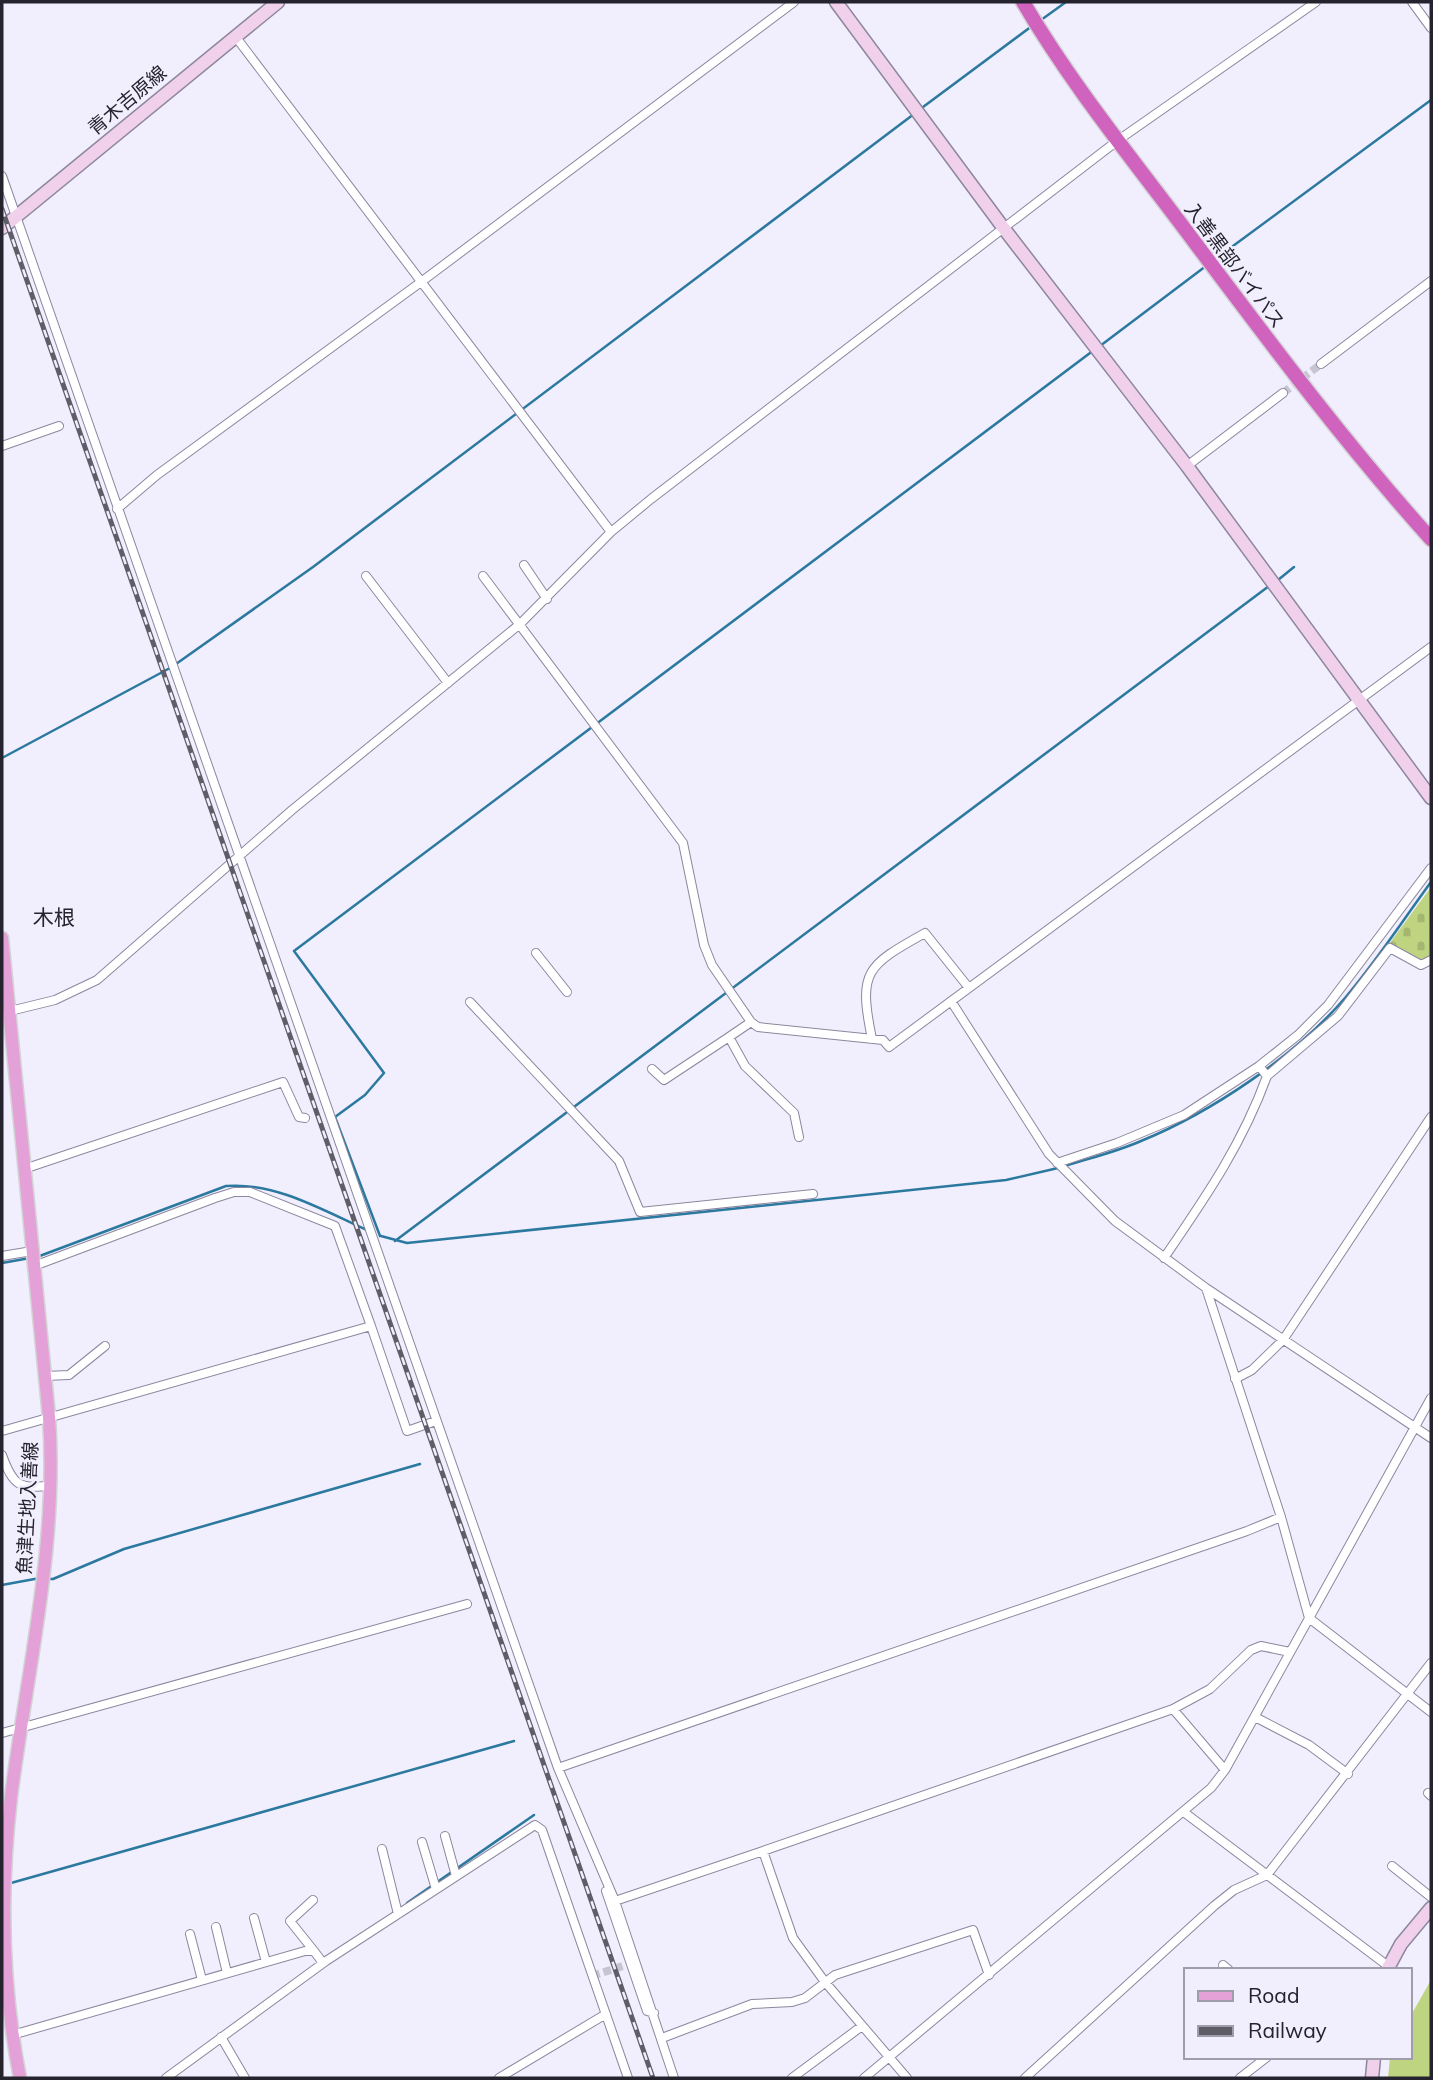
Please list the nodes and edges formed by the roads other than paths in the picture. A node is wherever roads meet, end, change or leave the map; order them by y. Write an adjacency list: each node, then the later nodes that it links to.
1 (278, 2): 8 (street, 青木吉原線)
2 (794, 2): 15 (street)
3 (836, 2): 13 (street)
4 (1023, 2): 9 (highway, 入善黒部バイパス)
5 (1316, 2): 9 (street)
6 (1412, 2): 7 (street)
7 (1431, 28)
8 (235, 36): 11 (street, 青木吉原線); 15 (street)
9 (1117, 142): 13 (street); 23 (highway, 入善黒部バイパス)
10 (2, 176): 11 (street)
11 (16, 217): 12 (street, 青木吉原線); 21 (street)
12 (2, 228)
13 (1006, 230): 20 (street); 22 (street)
14 (1431, 281): 16 (street)
15 (421, 282): 21 (street); 22 (street)
16 (1321, 364)
17 (1283, 393): 20 (street)
18 (59, 426): 19 (street)
19 (2, 446)
20 (1187, 466): 31 (street)
21 (117, 509): 33 (street)
22 (611, 532): 27 (street)
23 (1431, 540)
24 (524, 565): 27 (street)
25 (366, 576): 30 (street)
26 (483, 576): 28 (street)
27 (547, 598): 28 (street)
28 (520, 624): 30 (street); 43 (street)
29 (1431, 647): 31 (street)
30 (448, 682): 33 (street)
31 (1357, 699): 32 (street); 38 (street)
32 (1431, 798)
33 (237, 857): 42 (street); 67 (street)
34 (1431, 868): 46 (street)
35 (2, 939): 42 (main road, 魚津生地入善線)
36 (536, 953): 39 (street)
37 (1431, 960): 48 (street)
38 (969, 988): 40 (street); 45 (street)
39 (567, 992)
40 (951, 1001): 45 (street); 52 (street)
41 (470, 1002): 54 (street)
42 (7, 1006): 53 (main road, 魚津生地入善線)
43 (751, 1022): 44 (street); 45 (street)
44 (729, 1037): 47 (street); 51 (street)
45 (872, 1039)
46 (1259, 1066): 48 (street); 52 (street)
47 (652, 1069)
48 (1267, 1076): 57 (street)
49 (1431, 1117): 61 (street)
50 (305, 1118): 53 (street)
51 (799, 1137)
52 (1057, 1163): 57 (street)
53 (24, 1169): 55 (main road, 魚津生地入善線)
54 (813, 1194)
55 (32, 1251): 56 (street); 58 (main road, 魚津生地入善線)
56 (2, 1256)
57 (1164, 1258): 59 (street)
58 (34, 1266): 60 (street); 63 (main road, 魚津生地入善線)
59 (1206, 1288): 61 (street); 64 (street)
60 (371, 1326): 66 (street); 67 (street)
61 (1283, 1340): 64 (street); 68 (street)
62 (105, 1346): 63 (street)
63 (45, 1376): 66 (main road, 魚津生地入善線)
64 (1235, 1379): 73 (street)
65 (1431, 1398): 68 (street)
66 (49, 1416): 69 (street); 72 (main road, 魚津生地入善線)
67 (436, 1420): 84 (street)
68 (1414, 1427): 70 (street); 75 (street)
69 (2, 1431)
70 (1431, 1438)
71 (2, 1455): 72 (street)
72 (52, 1485): 82 (main road, 魚津生地入善線)
73 (1281, 1517): 75 (street); 84 (street)
74 (467, 1604): 82 (street)
75 (1309, 1618): 76 (street); 78 (street)
76 (1290, 1652): 79 (street); 81 (street)
77 (1431, 1663): 78 (street)
78 (1408, 1694): 80 (street); 86 (street)
79 (1172, 1709): 85 (street); 91 (street)
80 (1431, 1712)
81 (1255, 1717): 85 (street); 86 (street)
82 (21, 1729): 83 (street); 116 (main road, 魚津生地入善線)
83 (2, 1733)
84 (558, 1768): 93 (street)
85 (1225, 1770): 87 (street)
86 (1348, 1773): 94 (street)
87 (1185, 1813): 94 (street); 110 (street)
88 (445, 1836): 95 (street)
89 (422, 1842): 96 (street)
90 (382, 1849): 101 (street)
91 (763, 1851): 99 (street); 112 (street)
92 (1392, 1866): 97 (street)
93 (604, 1873): 99 (street); 113 (street)
94 (1267, 1875): 108 (street); 131 (street)
95 (456, 1876): 96 (street); 114 (street)
96 (436, 1889): 101 (street)
97 (1431, 1897)
98 (313, 1900): 105 (street)
99 (615, 1900): 113 (street)
100 (1431, 1908): 108 (street)
101 (398, 1914): 107 (street)
102 (254, 1918): 106 (street)
103 (216, 1927): 109 (street)
104 (190, 1934): 111 (street)
105 (314, 1951): 106 (street); 107 (street)
106 (266, 1962): 109 (street)
107 (323, 1963): 117 (street)
108 (1387, 1968)
109 (228, 1973): 111 (street)
110 (989, 1975): 112 (street); 119 (street)
111 (202, 1980): 116 (street)
112 (825, 1982): 115 (street); 118 (street)
113 (654, 2013): 118 (street)
114 (606, 2014): 126 (street); 127 (street)
115 (862, 2026): 119 (street); 122 (street)
116 (8, 2030): 123 (main road, 魚津生地入善線)
117 (221, 2037): 124 (street); 125 (street)
118 (662, 2038): 128 (street)
119 (890, 2059): 129 (street); 130 (street)
120 (1264, 2059): 132 (street)
121 (1374, 2059): 133 (street)
122 (797, 2077)
123 (20, 2078)
124 (166, 2078)
125 (245, 2078)
126 (499, 2078)
127 (628, 2078)
128 (674, 2078)
129 (864, 2078)
130 (906, 2078)
131 (1025, 2078)
132 (1240, 2078)
133 (1373, 2078)

